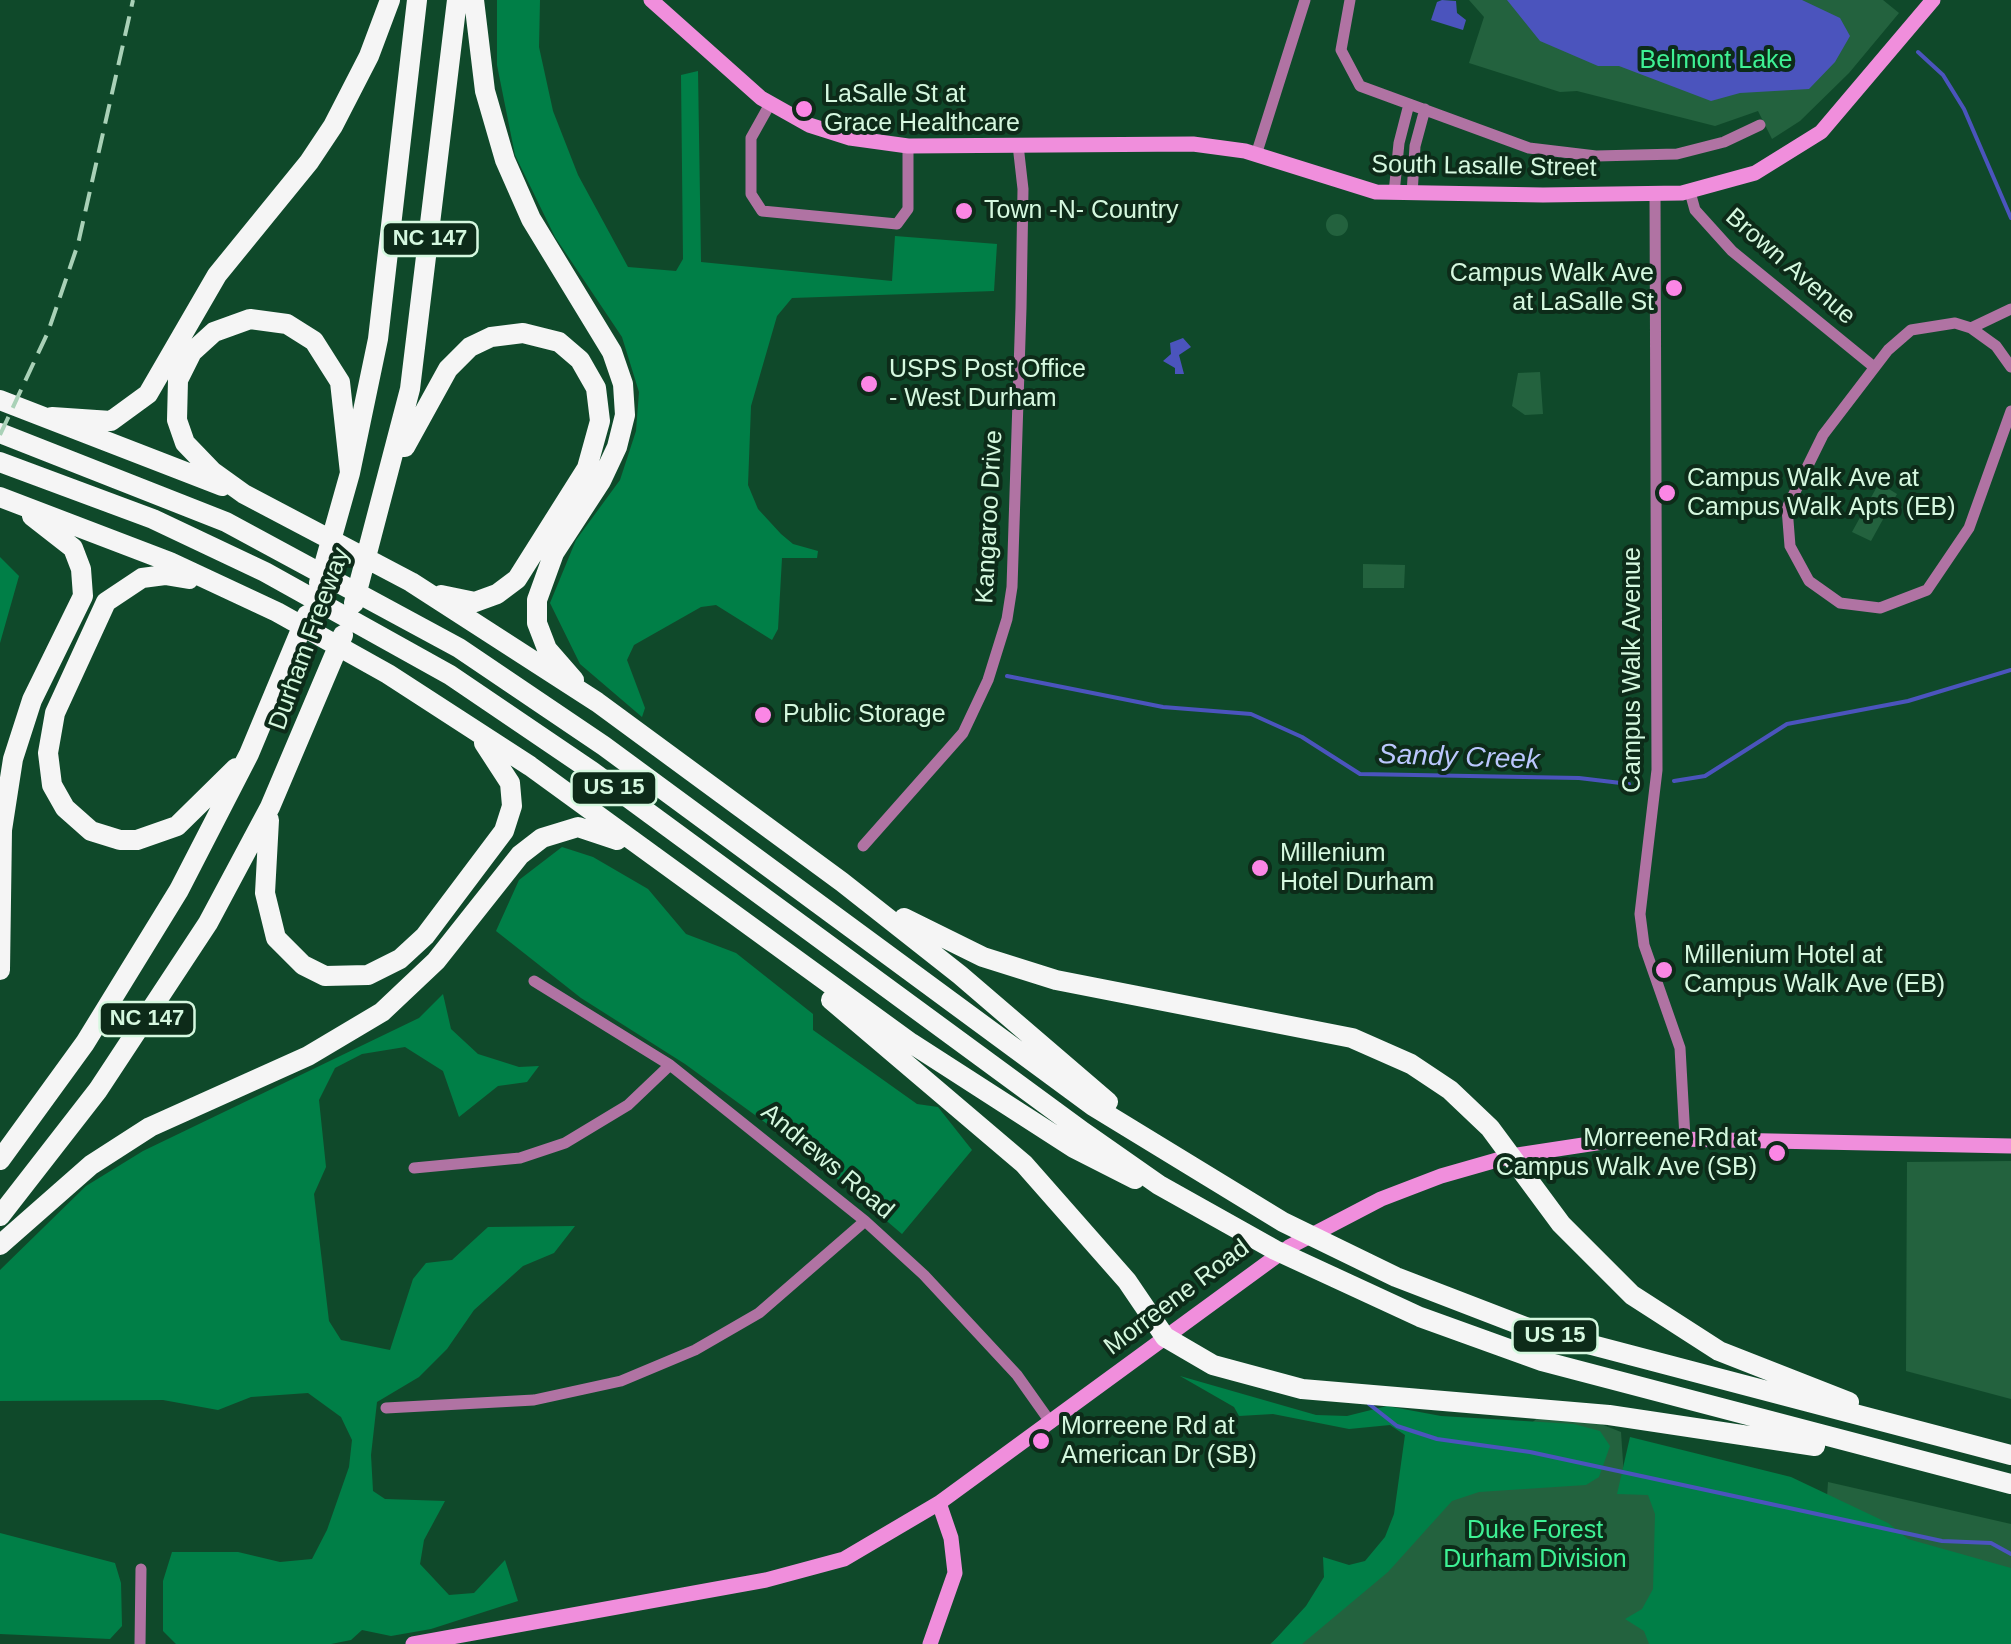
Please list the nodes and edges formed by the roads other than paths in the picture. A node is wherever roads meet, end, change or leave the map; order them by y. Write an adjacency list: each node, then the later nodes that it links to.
1 (390, 0): 26 (highway)
2 (417, 0): 29 (highway, Durham Freeway / NC 147)
3 (457, 0): 30 (highway, Durham Freeway / NC 147)
4 (474, 0): 35 (highway)
5 (651, 0): 9 (street, South Lasalle Street)
6 (1306, 0): 15 (street)
7 (1350, 0): 10 (street)
8 (1933, 0): 16 (street, South Lasalle Street)
9 (770, 104): 14 (street, South Lasalle Street); 14 (street)
10 (1409, 104): 11 (street); 17 (street)
11 (1426, 110): 12 (street); 18 (street)
12 (1760, 125)
13 (1018, 144): 14 (street, South Lasalle Street); 15 (street, South Lasalle Street); 39 (street, Kangaroo Drive)
14 (908, 146)
15 (1256, 154): 17 (street, South Lasalle Street)
16 (1690, 192): 19 (street, South Lasalle Street); 23 (street, Brown Avenue)
17 (1394, 194): 18 (street, South Lasalle Street)
18 (1412, 194): 19 (street, South Lasalle Street)
19 (1656, 194): 46 (street, Campus Walk Avenue)
20 (2011, 309): 21 (street)
21 (1971, 328): 22 (street); 23 (street)
22 (2011, 367)
23 (1874, 368): 25 (street)
24 (0, 400): 26 (highway)
25 (2011, 411)
26 (52, 417): 31 (highway)
27 (0, 433): 48 (highway, US 15)
28 (0, 462): 52 (highway, US 15)
29 (350, 473): 31 (highway); 37 (highway, Durham Freeway / NC 147)
30 (391, 476): 33 (highway); 38 (highway, Durham Freeway / NC 147)
31 (244, 494): 33 (highway)
32 (0, 498): 34 (highway); 43 (highway)
33 (411, 582): 35 (highway)
34 (225, 587): 36 (highway); 37 (highway)
35 (597, 702): 41 (highway)
36 (470, 726): 38 (highway); 40 (highway)
37 (249, 754): 50 (highway, Durham Freeway / NC 147)
38 (270, 806): 53 (highway, Durham Freeway / NC 147)
39 (863, 846)
40 (642, 850): 42 (highway); 55 (highway)
41 (842, 882): 48 (highway); 49 (highway)
42 (782, 952): 52 (highway); 56 (highway)
43 (0, 970)
44 (534, 981): 45 (street, Andrews Road)
45 (670, 1065): 51 (street); 54 (street, Andrews Road)
46 (1685, 1138): 47 (street, Morreene Road); 49 (street, Morreene Road)
47 (2011, 1146)
48 (1160, 1151): 59 (highway, US 15)
49 (1511, 1156): 56 (street, Morreene Road); 59 (highway)
50 (0, 1160)
51 (414, 1168)
52 (1179, 1196): 61 (highway, US 15)
53 (0, 1216)
54 (864, 1222): 57 (street); 58 (street, Andrews Road)
55 (0, 1245)
56 (1165, 1338): 58 (street, Morreene Road); 61 (highway)
57 (386, 1408)
58 (1051, 1423): 63 (street, Morreene Road)
59 (1978, 1447): 60 (highway, US 15)
60 (2011, 1455)
61 (1916, 1460): 62 (highway, US 15)
62 (2011, 1484)
63 (939, 1504): 65 (street, Morreene Road); 68 (street)
64 (140, 1569): 66 (street)
65 (484, 1638): 67 (street, Morreene Road)
66 (140, 1644)
67 (413, 1644)
68 (930, 1644)

